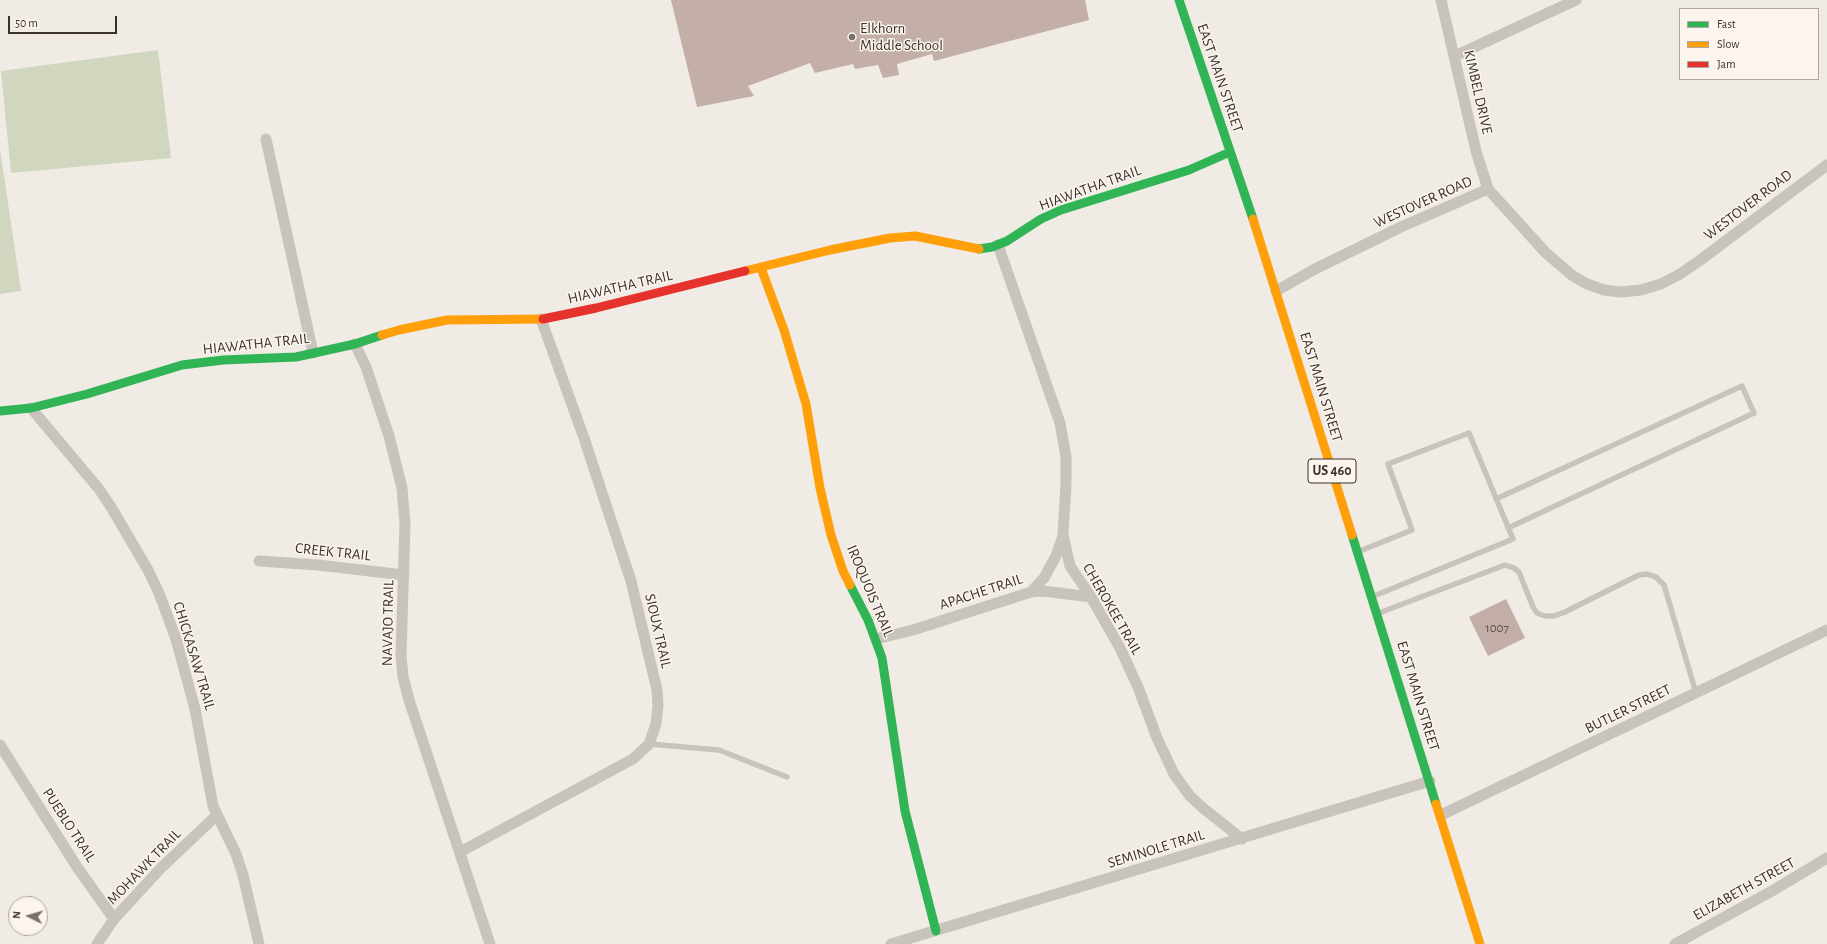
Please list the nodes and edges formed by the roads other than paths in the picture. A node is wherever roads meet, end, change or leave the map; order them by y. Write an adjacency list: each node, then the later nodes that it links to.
1 (1179, 0): 6 (street, EAST MAIN STREET / US 460)
2 (1441, 0): 4 (street, KIMBEL DRIVE)
3 (1576, 0): 4 (street)
4 (1455, 56): 8 (street, KIMBEL DRIVE)
5 (266, 139): 14 (street)
6 (1230, 152): 9 (street, HIAWATHA TRAIL); 11 (street, EAST MAIN STREET / US 460)
7 (1827, 165): 8 (street, WESTOVER ROAD)
8 (1488, 189): 11 (street, WESTOVER ROAD)
9 (998, 246): 10 (street, HIAWATHA TRAIL); 19 (street, CHEROKEE TRAIL)
10 (761, 268): 12 (street, HIAWATHA TRAIL); 28 (street, IROQUOIS TRAIL)
11 (1276, 291): 20 (street, EAST MAIN STREET / US 460)
12 (541, 319): 13 (street, HIAWATHA TRAIL); 30 (street, SIOUX TRAIL)
13 (355, 344): 14 (street, HIAWATHA TRAIL); 22 (street, NAVAJO TRAIL)
14 (312, 353): 15 (street, HIAWATHA TRAIL)
15 (31, 408): 16 (street, HIAWATHA TRAIL); 34 (street, CHICKASAW TRAIL)
16 (0, 411)
17 (1496, 499): 18 (lane); 18 (lane); 20 (lane)
18 (1508, 528): 25 (lane)
19 (1063, 535): 23 (street, APACHE TRAIL); 24 (street, CHEROKEE TRAIL)
20 (1358, 552): 25 (street, EAST MAIN STREET / US 460)
21 (259, 561): 22 (street, CREEK TRAIL)
22 (404, 575): 37 (street, NAVAJO TRAIL)
23 (1032, 592): 24 (street); 28 (street, APACHE TRAIL)
24 (1091, 597): 36 (street, CHEROKEE TRAIL)
25 (1372, 597): 26 (street, EAST MAIN STREET / US 460)
26 (1377, 614): 29 (lane); 33 (street, EAST MAIN STREET / US 460)
27 (1827, 630): 29 (street, BUTLER STREET)
28 (876, 639): 40 (street, IROQUOIS TRAIL)
29 (1696, 693): 35 (street, BUTLER STREET)
30 (648, 744): 32 (lane); 37 (street, SIOUX TRAIL)
31 (0, 745): 39 (street, PUEBLO TRAIL)
32 (787, 777)
33 (1430, 781): 35 (street, EAST MAIN STREET / US 460); 36 (street, SEMINOLE TRAIL)
34 (217, 815): 39 (street, MOHAWK TRAIL); 42 (street, CHICKASAW TRAIL)
35 (1441, 815): 45 (street, EAST MAIN STREET / US 460)
36 (1242, 839): 40 (street, SEMINOLE TRAIL)
37 (460, 852): 43 (street, NAVAJO TRAIL)
38 (1827, 858): 46 (street, ELIZABETH STREET)
39 (114, 920): 41 (street, MOHAWK TRAIL)
40 (936, 931): 44 (street, SEMINOLE TRAIL)
41 (97, 944)
42 (259, 944)
43 (490, 944)
44 (891, 944)
45 (1480, 944)
46 (1675, 944)

